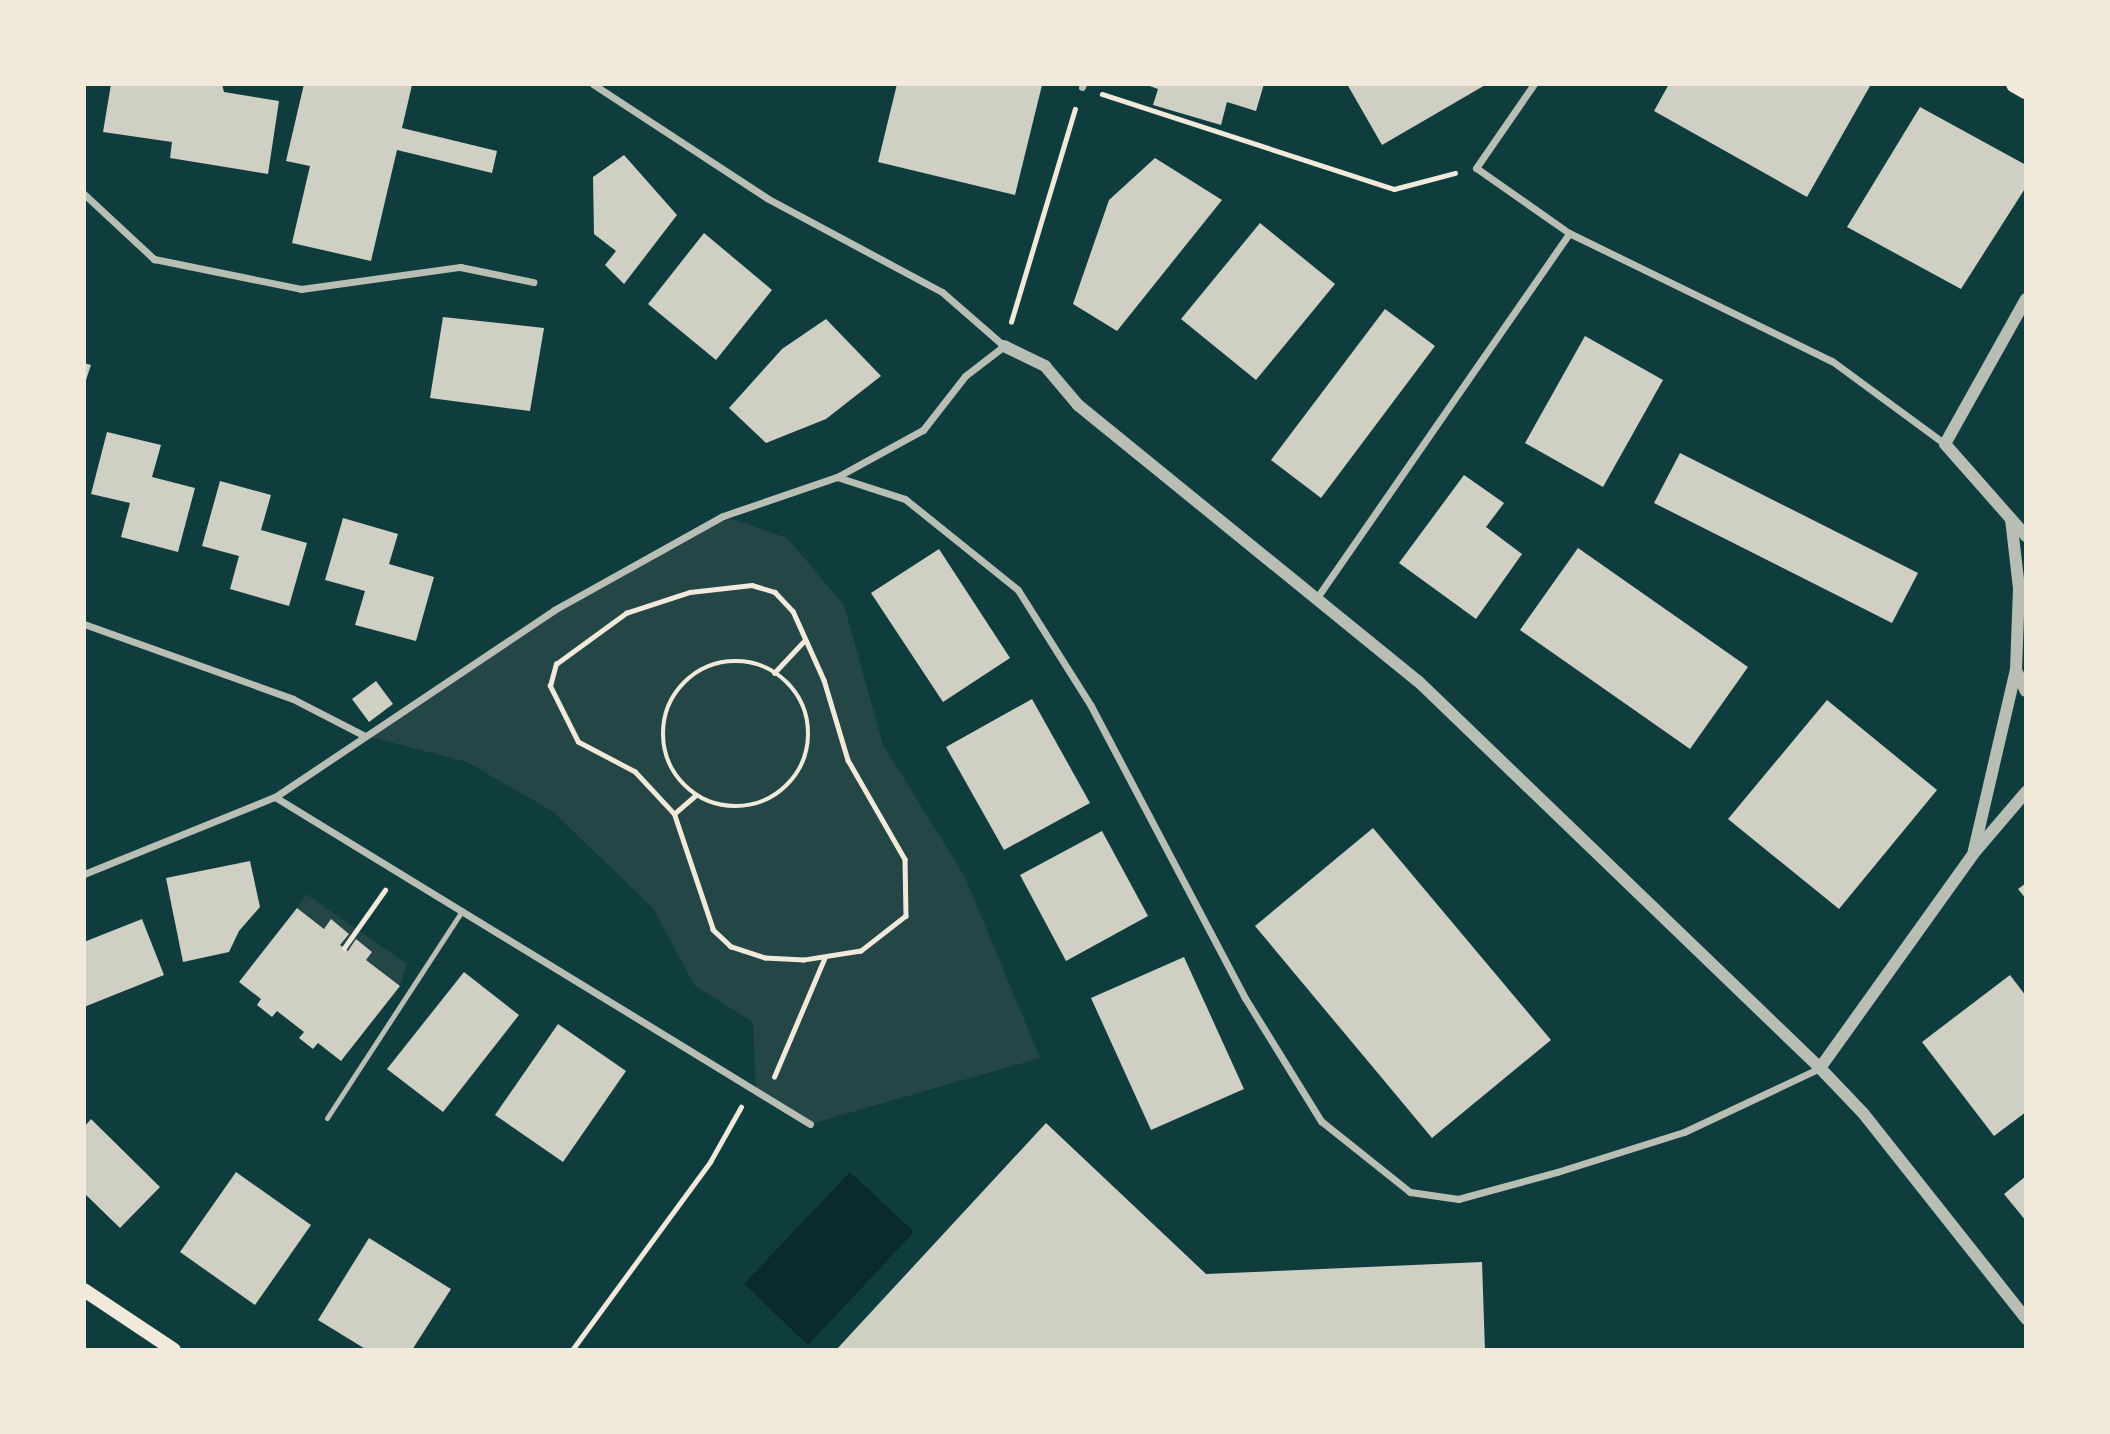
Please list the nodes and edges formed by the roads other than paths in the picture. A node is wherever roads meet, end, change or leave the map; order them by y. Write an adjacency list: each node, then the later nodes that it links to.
1 (593, 84): 9 (street)
2 (1534, 84): 6 (street)
3 (2015, 84): 4 (main road)
4 (2026, 90)
5 (84, 194): 7 (street)
6 (1569, 233): 10 (street); 14 (street)
7 (533, 282)
8 (2026, 299): 10 (street)
9 (1004, 346): 11 (street); 14 (street)
10 (1945, 444): 12 (street)
11 (837, 477): 20 (street); 26 (street)
12 (2011, 519): 13 (street); 17 (street)
13 (2026, 536)
14 (1316, 599): 26 (street)
15 (84, 624): 20 (street)
16 (2026, 633): 17 (street)
17 (2017, 653): 18 (street)
18 (2016, 670): 19 (street); 23 (street)
19 (2026, 691)
20 (363, 735): 22 (street)
21 (2026, 792): 23 (street)
22 (275, 797): 24 (street); 25 (street)
23 (1973, 854): 26 (street)
24 (84, 873)
25 (462, 911): 27 (lane); 28 (street)
26 (1820, 1068): 30 (street)
27 (327, 1118)
28 (810, 1124)
29 (84, 1290): 31 (main road)
30 (2026, 1319)
31 (174, 1350)

